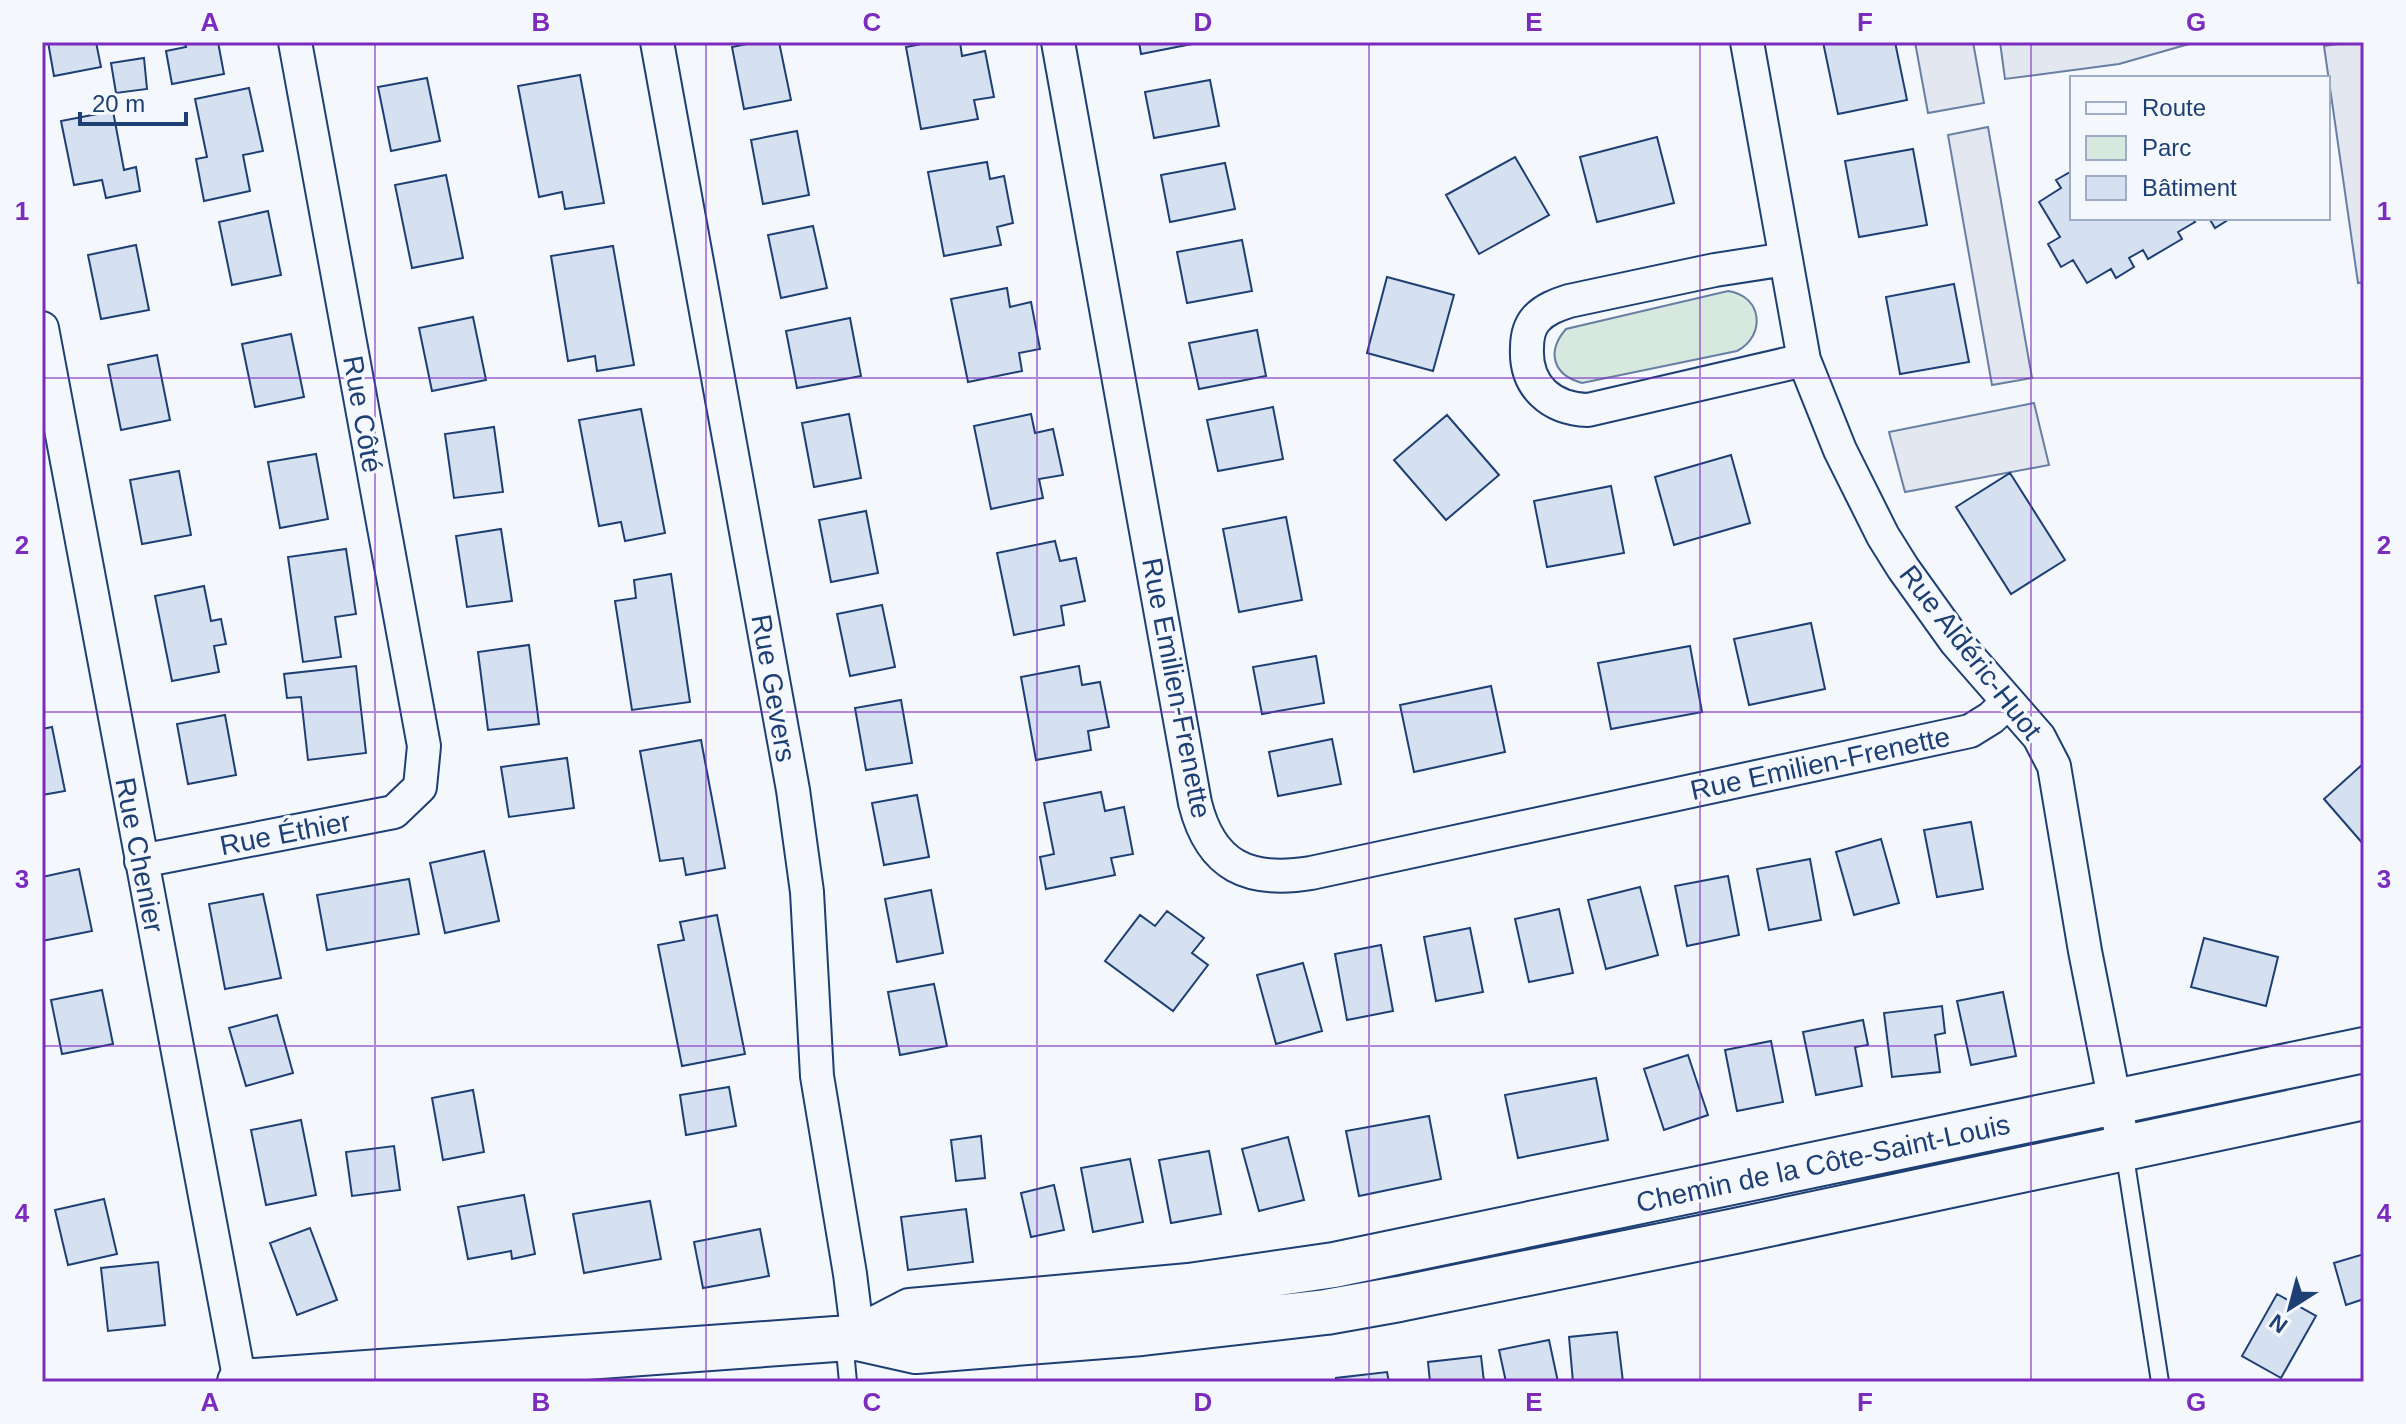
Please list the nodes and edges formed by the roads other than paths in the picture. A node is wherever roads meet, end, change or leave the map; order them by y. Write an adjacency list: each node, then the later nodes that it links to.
1 (295, 42): 9 (street, Rue Côté)
2 (657, 42): 17 (street, Rue Gevers)
3 (1058, 42): 8 (street, Rue Emilien-Frenette)
4 (1747, 42): 5 (street, Rue Aldéric-Huot)
5 (1786, 259): 7 (street, Rue Aldéric-Huot); 7 (street)
6 (42, 328): 10 (street, Rue Chenier)
7 (1804, 360): 8 (street, Rue Aldéric-Huot)
8 (2008, 702): 13 (street, Rue Aldéric-Huot)
9 (420, 787): 10 (street, Rue Éthier)
10 (141, 861): 18 (street, Rue Chenier)
11 (2364, 1050): 13 (street, Chemin de la Côte-Saint-Louis)
12 (2364, 1097): 14 (street, Chemin de la Côte-Saint-Louis)
13 (2115, 1102): 14 (street, Rue Aldéric-Huot); 15 (street, Chemin de la Côte-Saint-Louis)
14 (2124, 1148): 16 (street, Chemin de la Côte-Saint-Louis); 20 (lane)
15 (1281, 1274): 16 (street); 17 (street, Chemin de la Côte-Saint-Louis)
16 (1287, 1317): 17 (street, Chemin de la Côte-Saint-Louis)
17 (851, 1338): 18 (street); 19 (lane)
18 (240, 1382)
19 (848, 1382)
20 (2160, 1382)

